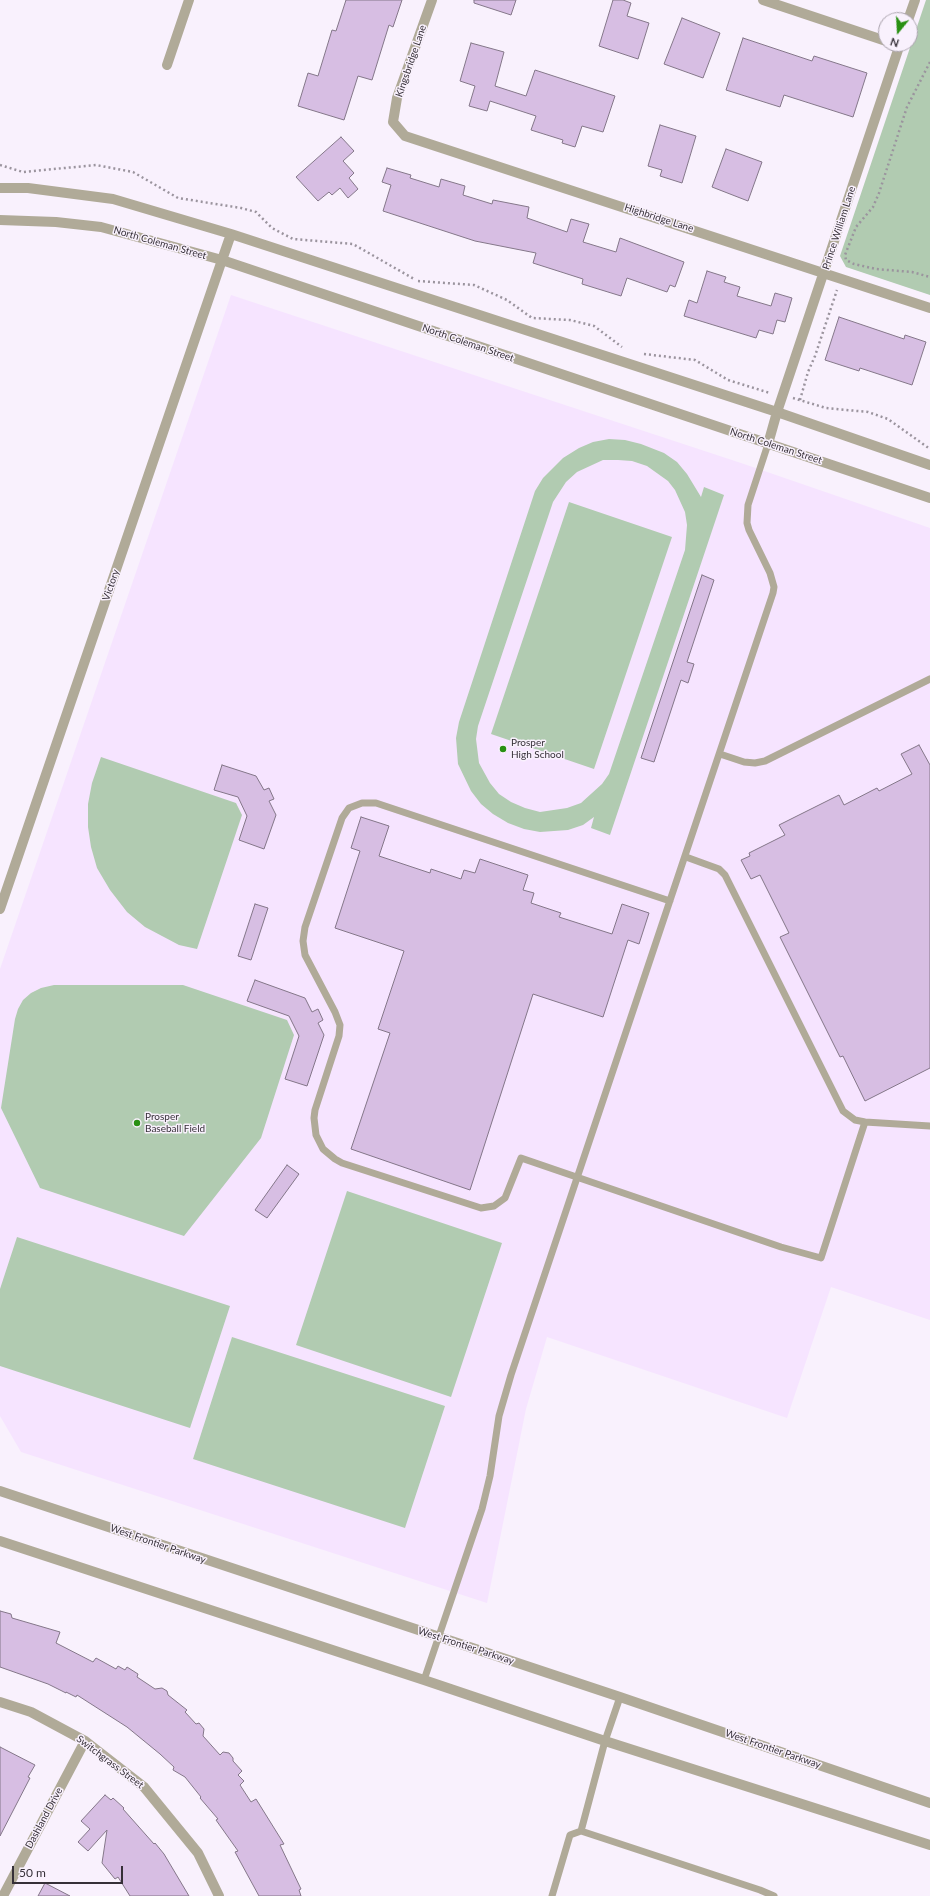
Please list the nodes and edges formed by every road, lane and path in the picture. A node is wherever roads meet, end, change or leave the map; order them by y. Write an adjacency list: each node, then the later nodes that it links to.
1 (189, 0): 9 (street)
2 (432, 0): 10 (street, Kingsbridge Lane)
3 (762, 0): 6 (street)
4 (915, 0): 5 (street)
5 (911, 12)
6 (878, 38)
7 (896, 52): 17 (street, Prince William Lane)
8 (930, 62): 16 (path)
9 (167, 65)
10 (393, 122): 17 (street, Highbridge Lane)
11 (0, 165): 21 (path)
12 (0, 188): 14 (street)
13 (0, 220): 15 (street, North Coleman Street)
14 (231, 234): 15 (street, Victory); 25 (street)
15 (222, 260): 26 (street, North Coleman Street); 34 (street, Victory)
16 (846, 260): 18 (path); 19 (path)
17 (824, 273): 19 (street, Highbridge Lane); 23 (street, Prince William Lane)
18 (930, 277)
19 (840, 278): 20 (street, Highbridge Lane); 24 (path)
20 (930, 308)
21 (628, 350)
22 (639, 353): 23 (path)
23 (783, 396): 24 (path); 25 (street, Prince William Lane)
24 (800, 400): 27 (path)
25 (778, 412): 26 (street, Prince William Lane); 28 (street)
26 (768, 444): 29 (street, North Coleman Street); 31 (lane)
27 (930, 449)
28 (930, 465)
29 (930, 498)
30 (930, 679): 31 (lane)
31 (720, 754): 32 (lane)
32 (686, 857): 33 (lane); 35 (lane)
33 (670, 902): 37 (lane); 37 (lane)
34 (0, 909)
35 (865, 1122): 36 (lane); 37 (lane)
36 (930, 1126)
37 (576, 1177): 40 (lane)
38 (0, 1491): 40 (street, West Frontier Parkway)
39 (0, 1541): 41 (street)
40 (438, 1637): 41 (lane); 42 (street, West Frontier Parkway)
41 (424, 1680): 45 (street)
42 (620, 1697): 45 (lane); 46 (street, West Frontier Parkway)
43 (0, 1702): 44 (street, Switchgrass Street)
44 (84, 1741): 49 (street, Dashland Drive); 50 (street, Switchgrass Street)
45 (605, 1741): 47 (lane); 48 (street)
46 (930, 1803)
47 (581, 1831): 51 (lane); 52 (lane)
48 (930, 1845)
49 (2, 1896)
50 (219, 1896)
51 (552, 1896)
52 (774, 1896)

